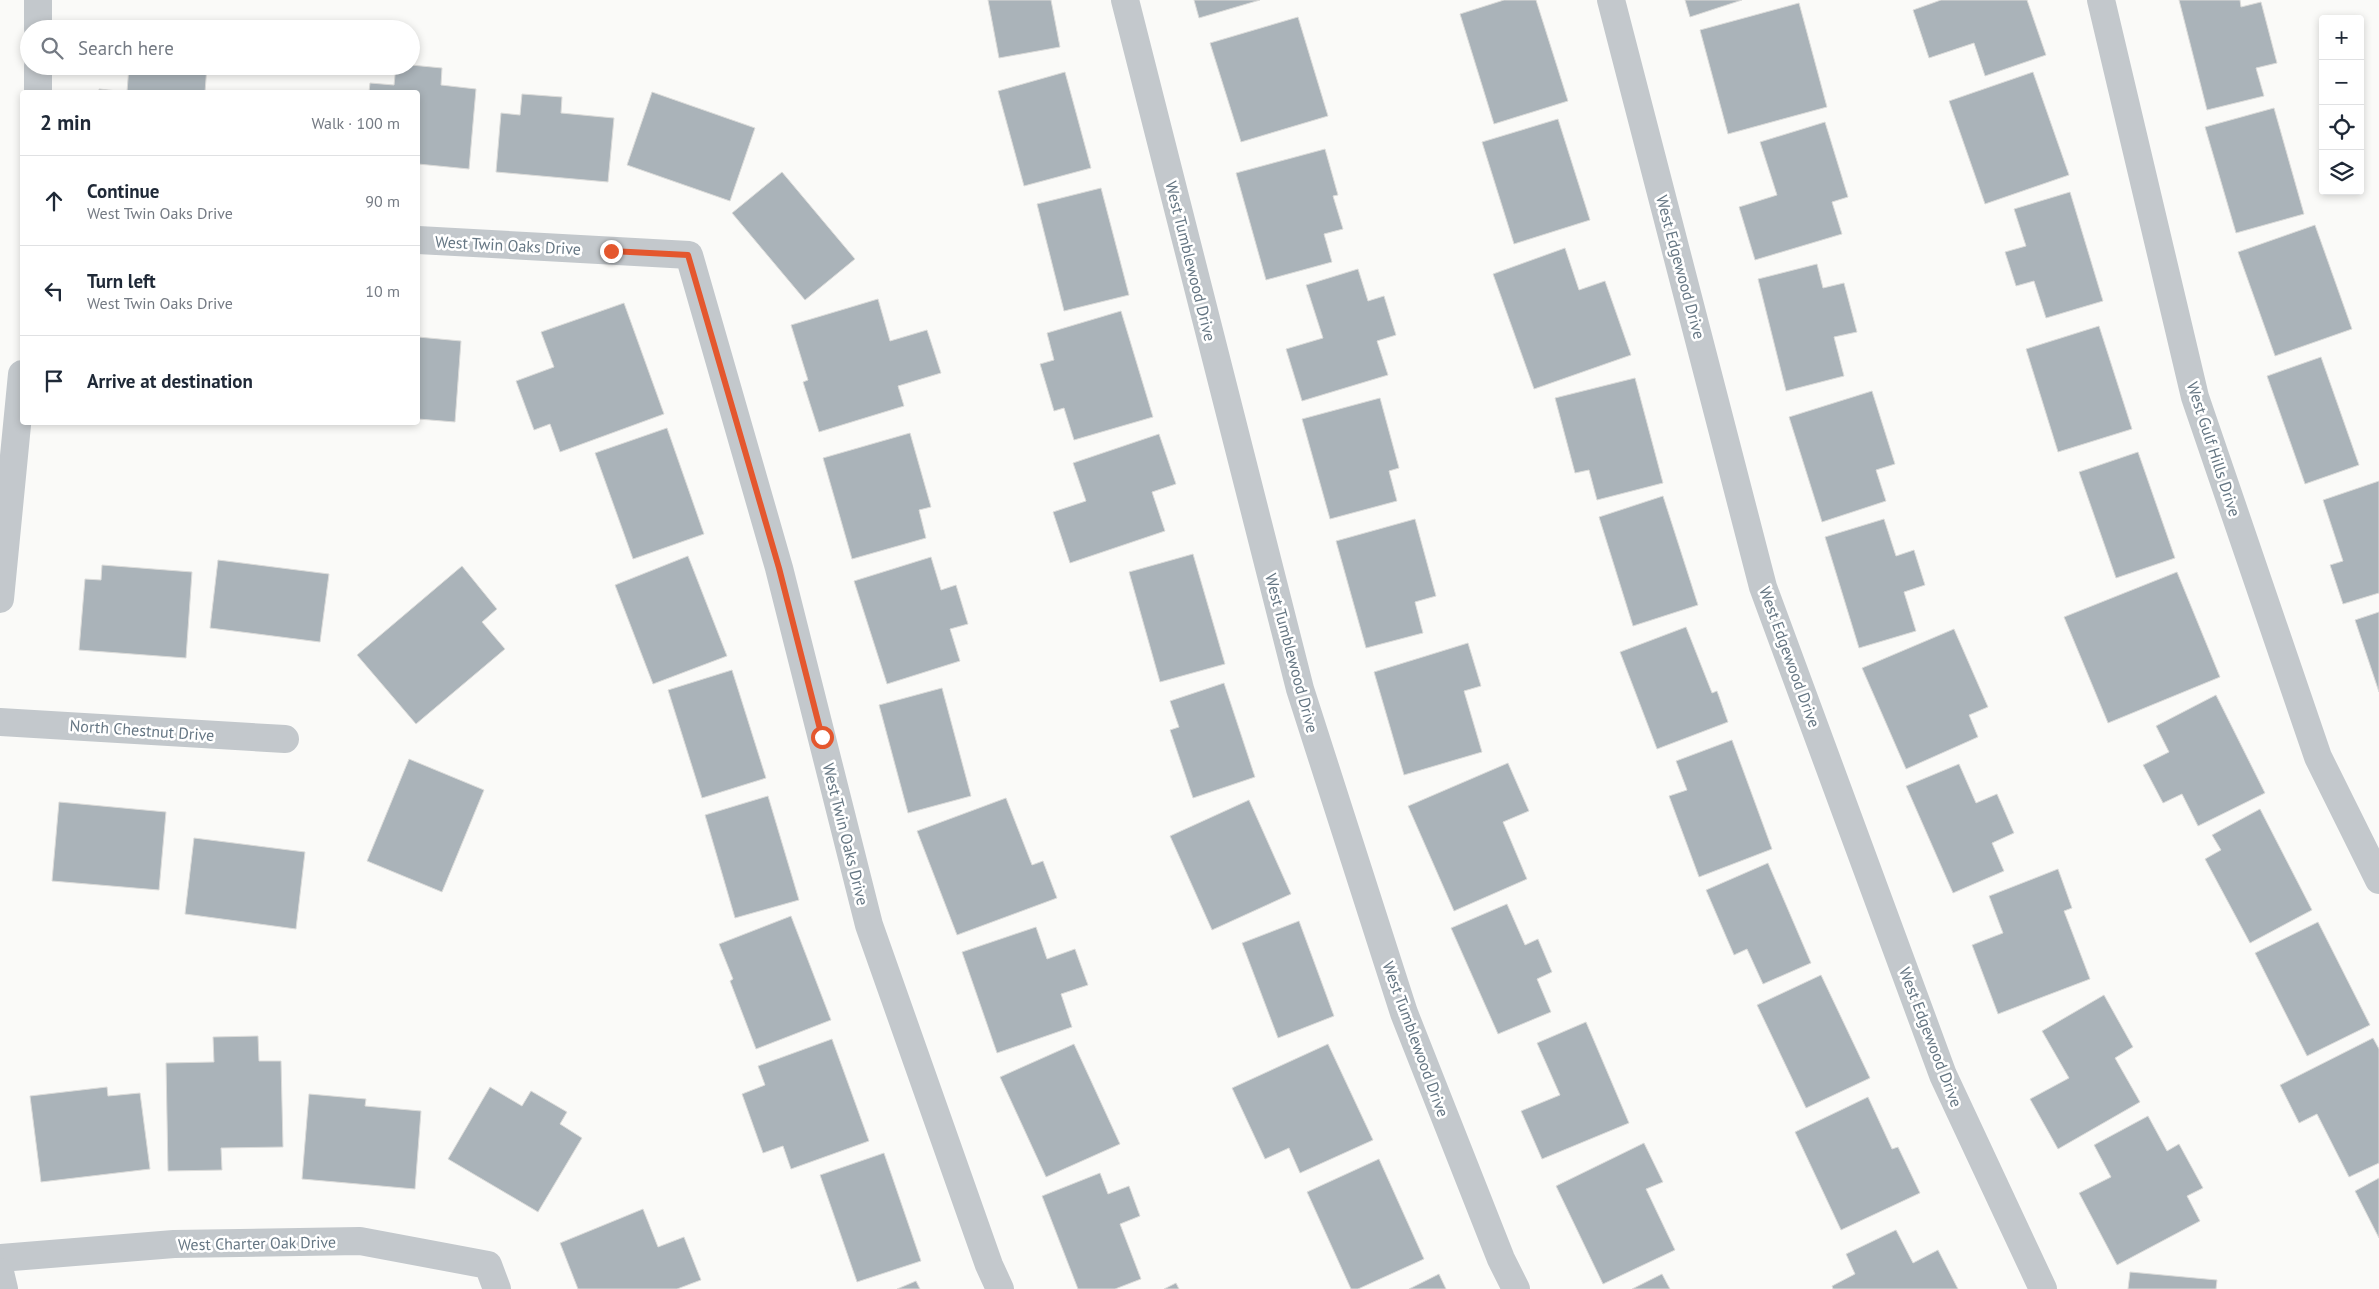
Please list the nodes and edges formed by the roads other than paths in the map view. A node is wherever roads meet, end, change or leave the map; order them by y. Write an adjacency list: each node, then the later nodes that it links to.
1 (38, 0): 5 (street)
2 (1125, 0): 19 (street, West Tumblewood Drive)
3 (1612, 0): 20 (street, West Edgewood Drive)
4 (2101, 0): 13 (street, West Gulf Hills Drive)
5 (38, 20)
6 (38, 75): 7 (street)
7 (38, 90)
8 (420, 240): 18 (street, West Twin Oaks Drive)
9 (20, 394): 10 (street)
10 (0, 599)
11 (0, 722): 12 (street, North Chestnut Drive)
12 (285, 739)
13 (2379, 880)
14 (0, 1258): 17 (street, West Charter Oak Drive)
15 (0, 1272): 16 (street)
16 (4, 1289)
17 (497, 1289)
18 (1000, 1289)
19 (1516, 1289)
20 (2043, 1289)

